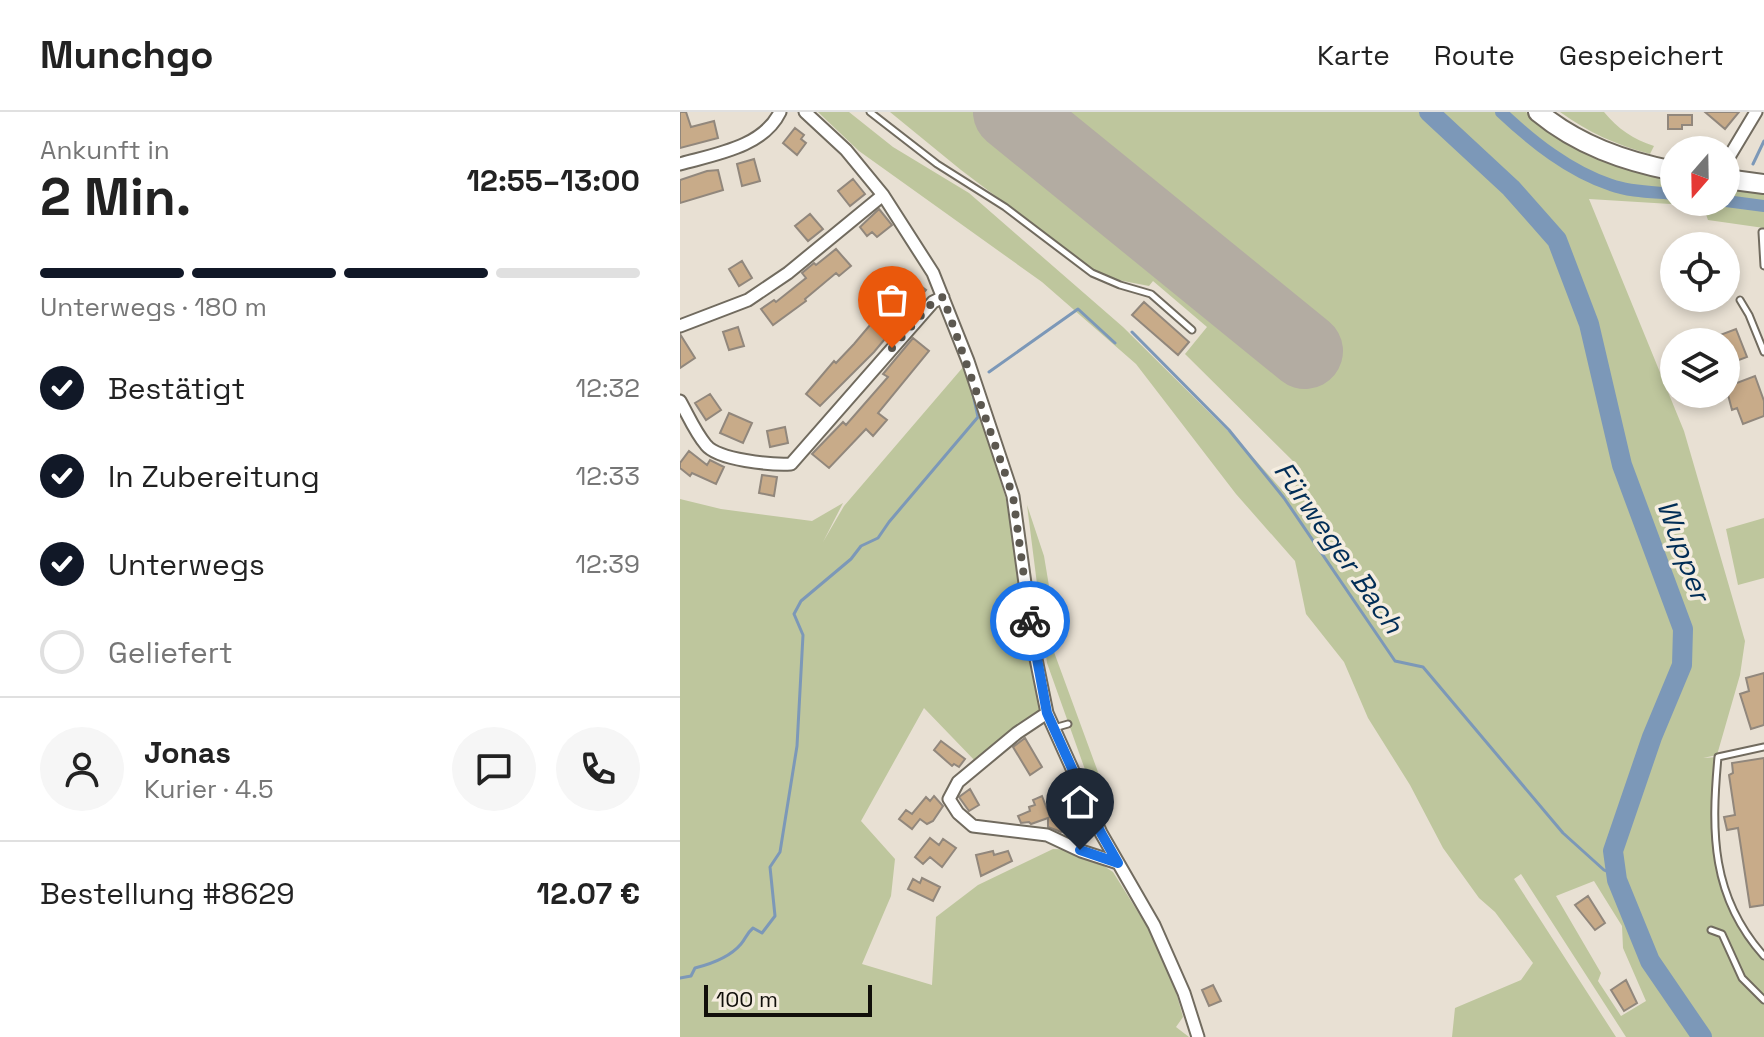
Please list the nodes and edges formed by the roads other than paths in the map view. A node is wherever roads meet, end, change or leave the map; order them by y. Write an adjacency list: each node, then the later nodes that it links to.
1 (780, 112): 7 (street)
2 (805, 112): 11 (street)
3 (870, 112): 17 (lane)
4 (1538, 112): 8 (main road)
5 (1756, 112): 6 (street)
6 (1740, 139)
7 (680, 164)
8 (1660, 168)
9 (1740, 181): 10 (main road)
10 (1764, 184)
11 (883, 195): 14 (street); 16 (street)
12 (1764, 232): 13 (lane)
13 (1764, 266)
14 (943, 297): 19 (street); 20 (street)
15 (1740, 300): 18 (lane)
16 (680, 326)
17 (1192, 330)
18 (1764, 352)
19 (680, 401)
20 (1047, 713): 22 (street); 24 (street)
21 (1068, 724): 22 (lane)
22 (1053, 729): 24 (street)
23 (1764, 747): 26 (lane)
24 (1118, 863): 28 (street)
25 (1711, 930): 27 (lane)
26 (1764, 956)
27 (1764, 1000)
28 (1198, 1037)

